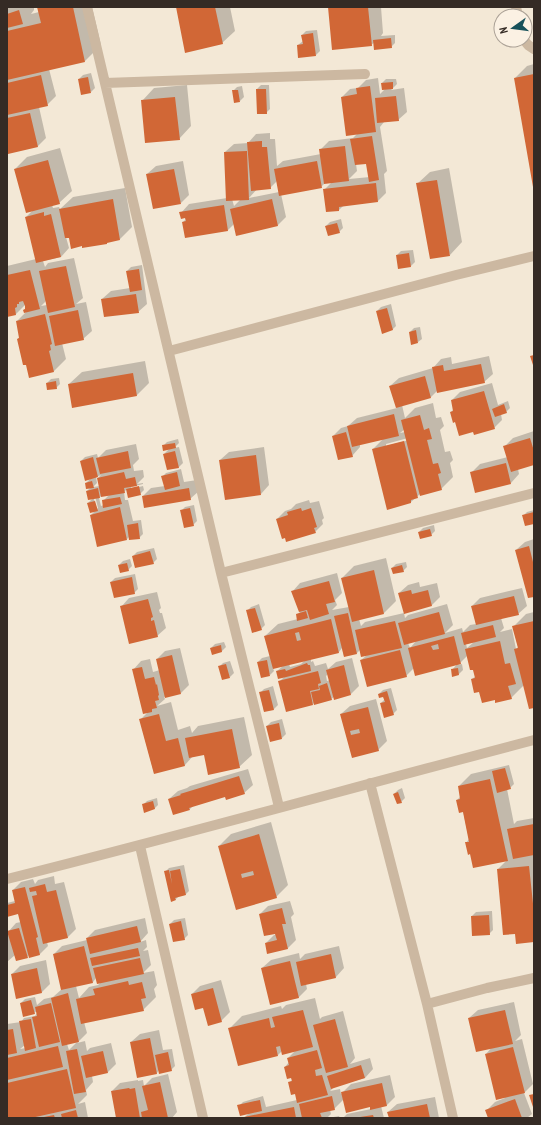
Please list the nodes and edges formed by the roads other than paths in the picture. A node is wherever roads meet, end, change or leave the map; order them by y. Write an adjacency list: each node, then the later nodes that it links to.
1 (87, 7): 3 (street)
2 (365, 74): 3 (street)
3 (105, 83): 5 (street)
4 (534, 256): 5 (street)
5 (168, 351): 7 (street)
6 (534, 493): 7 (street)
7 (221, 573): 10 (street)
8 (534, 740): 9 (street)
9 (370, 783): 10 (street); 14 (street)
10 (279, 807): 11 (street)
11 (140, 846): 12 (street); 15 (street)
12 (7, 879)
13 (534, 978): 14 (street)
14 (427, 1004): 16 (street)
15 (203, 1118)
16 (453, 1118)

